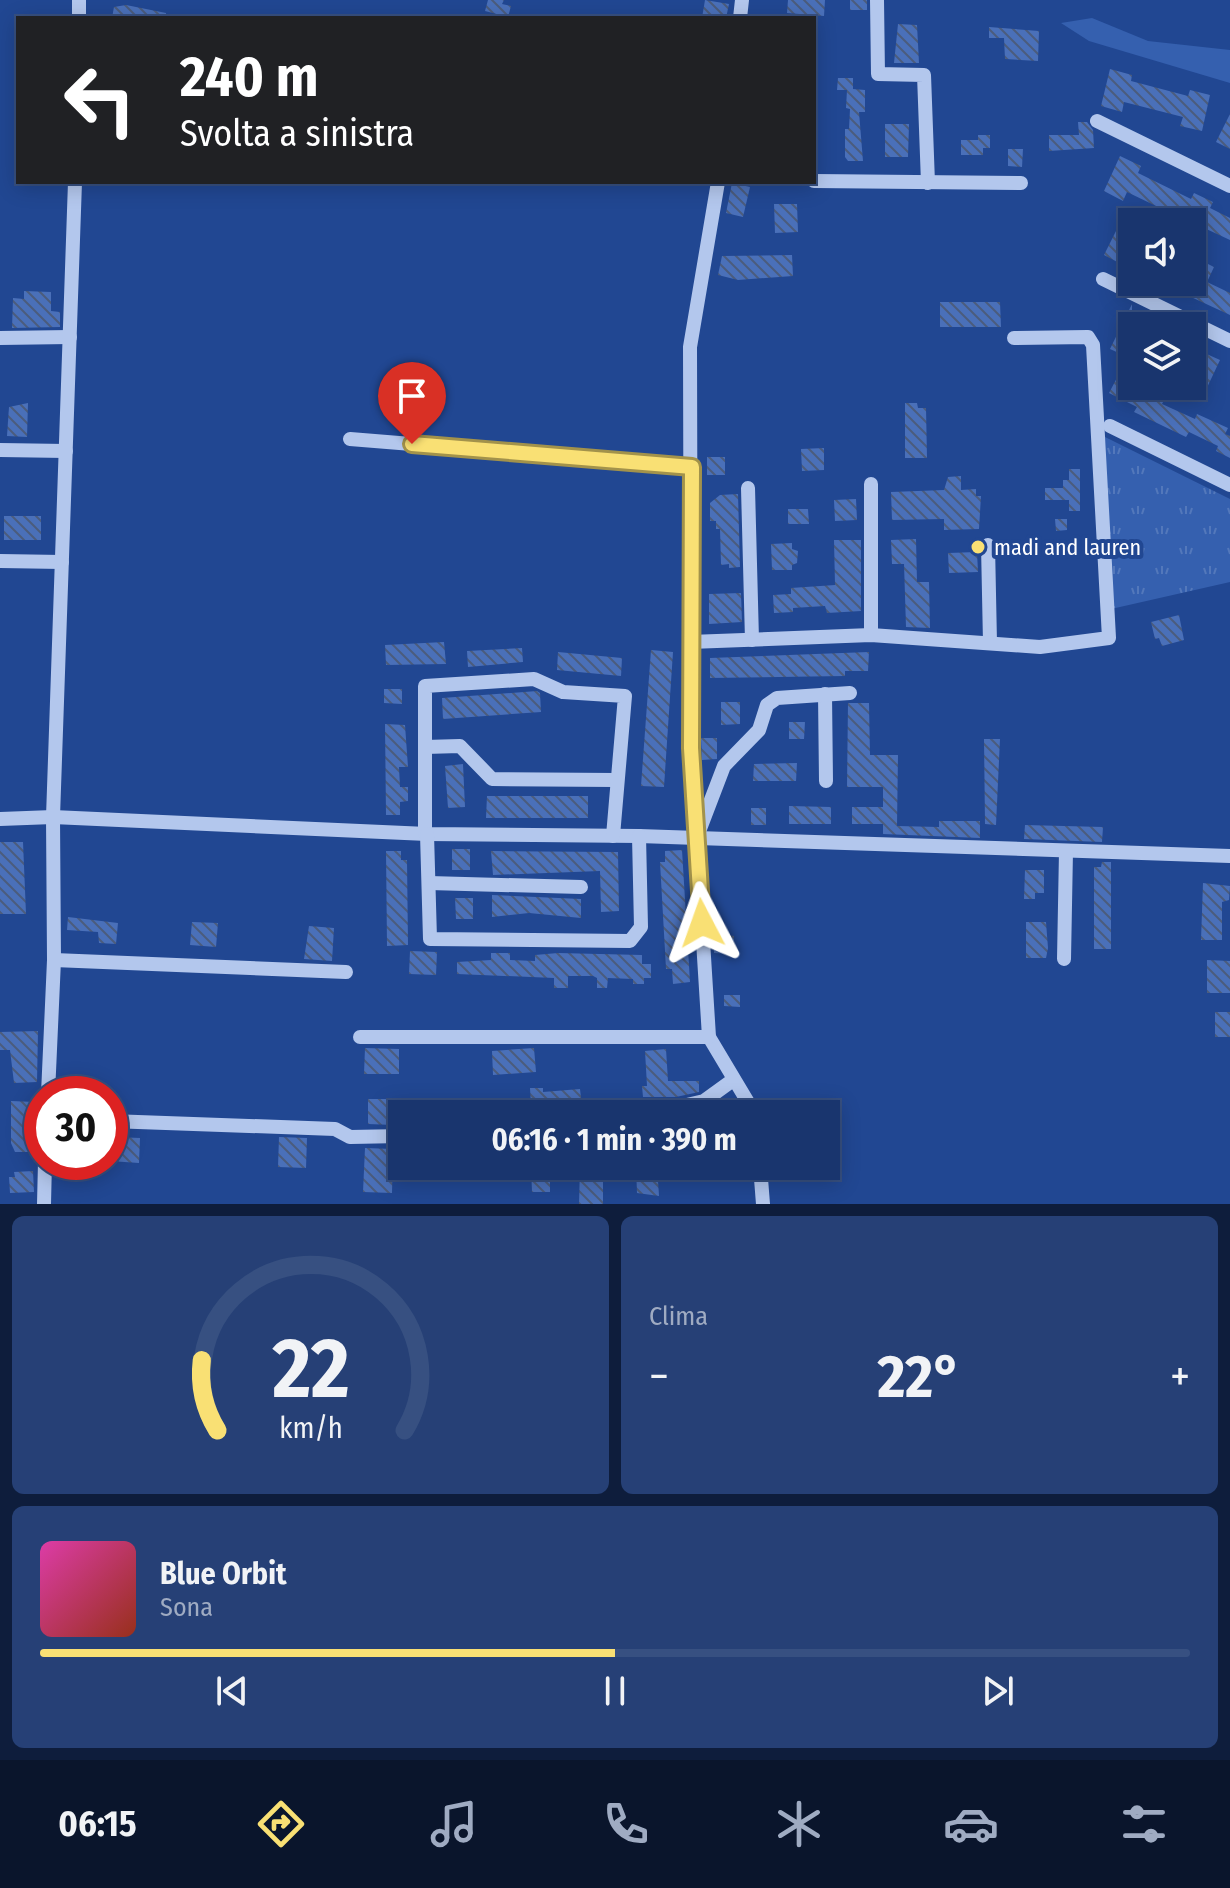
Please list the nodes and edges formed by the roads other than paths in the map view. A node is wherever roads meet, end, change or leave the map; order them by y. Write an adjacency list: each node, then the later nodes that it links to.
1 (877, 0): 4 (street)
2 (1097, 121): 8 (street)
3 (816, 181): 4 (street)
4 (928, 183): 5 (street)
5 (1021, 183)
6 (75, 184): 10 (street)
7 (718, 184): 18 (street)
8 (1230, 186)
9 (1103, 279): 13 (street)
10 (70, 337): 11 (street); 17 (street)
11 (0, 338)
12 (1014, 338): 28 (street)
13 (1230, 341)
14 (1110, 426): 20 (street)
15 (350, 439): 18 (street)
16 (0, 450): 17 (street)
17 (66, 451): 24 (street)
18 (692, 467): 27 (street)
19 (871, 484): 25 (street)
20 (1230, 485)
21 (748, 488): 26 (street)
22 (988, 545): 28 (street)
23 (0, 561): 24 (street)
24 (62, 562): 34 (street)
25 (871, 635): 26 (street); 28 (street)
26 (752, 640): 27 (street)
27 (690, 642): 39 (street)
28 (990, 643)
29 (850, 693): 30 (street)
30 (825, 694): 33 (street); 39 (street)
31 (425, 747): 32 (street); 32 (street); 36 (street)
32 (615, 780): 37 (street)
33 (826, 781)
34 (53, 817): 35 (street); 36 (street); 45 (street)
35 (0, 819)
36 (426, 834): 37 (street); 42 (street)
37 (613, 836): 38 (street)
38 (639, 836): 39 (street); 42 (street)
39 (696, 838): 40 (street); 48 (street)
40 (1066, 851): 41 (street); 44 (street)
41 (1230, 856)
42 (429, 883): 43 (street)
43 (581, 887)
44 (1064, 959)
45 (54, 960): 46 (street); 49 (street)
46 (346, 972)
47 (360, 1037): 48 (street)
48 (709, 1037): 50 (street)
49 (49, 1076)
50 (733, 1080): 51 (street); 52 (street)
51 (705, 1100)
52 (746, 1100)
53 (128, 1122): 54 (street)
54 (388, 1136)
55 (45, 1180): 57 (street)
56 (761, 1180): 58 (street)
57 (44, 1204)
58 (763, 1204)

